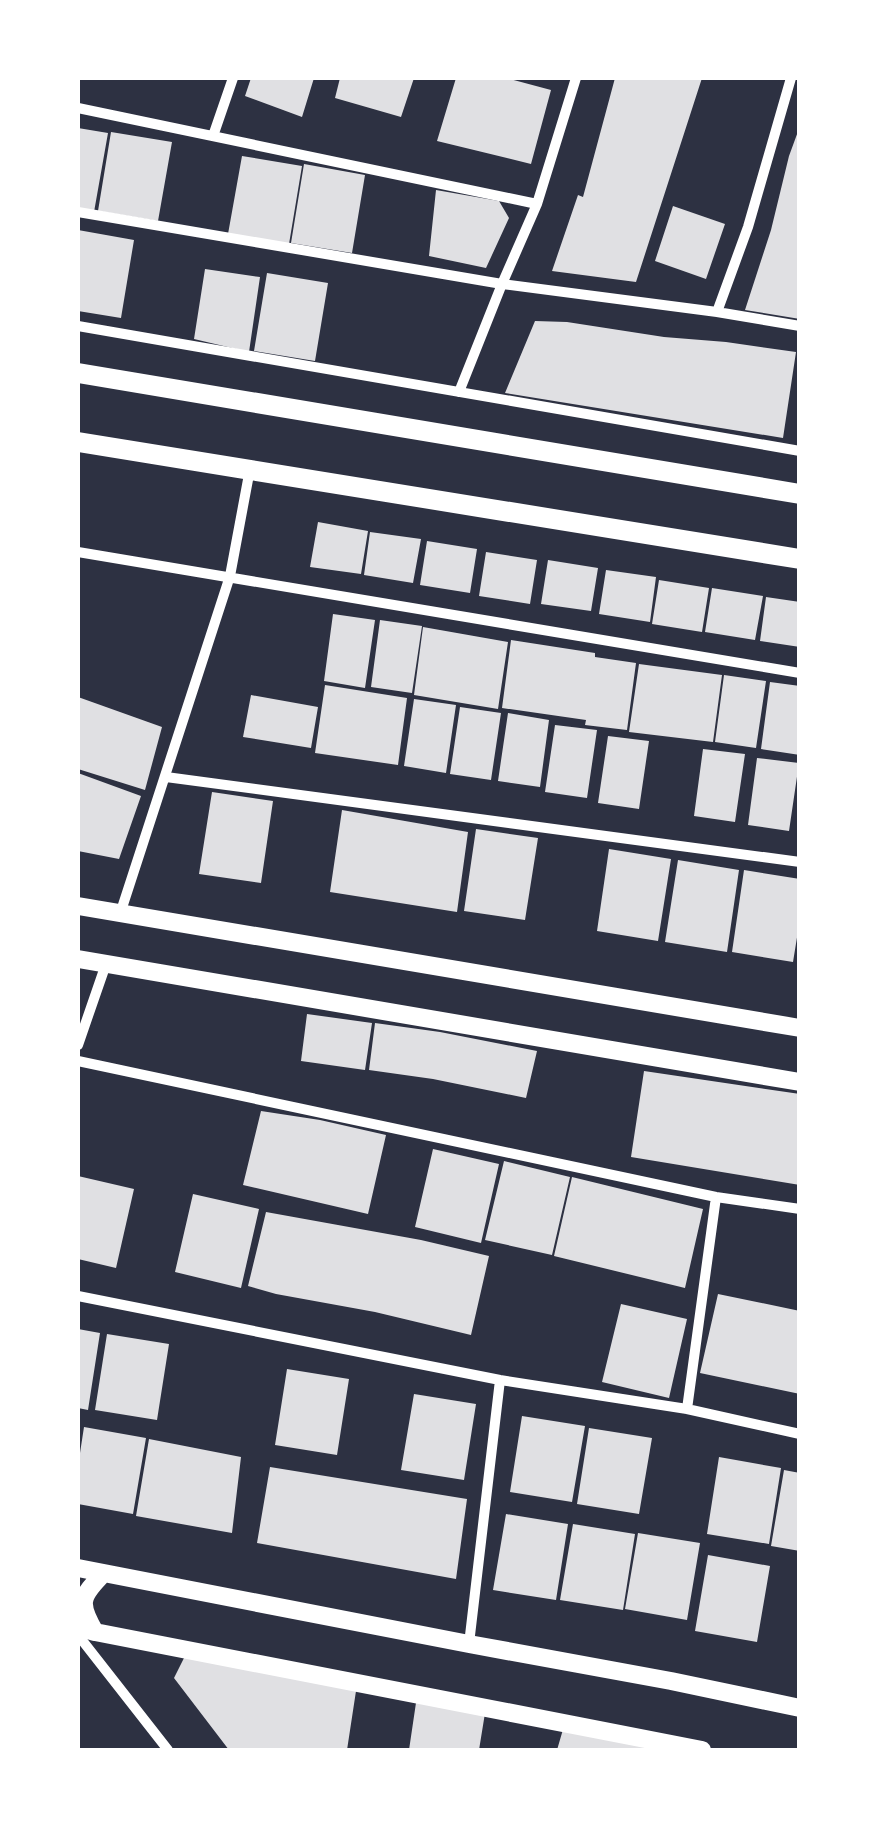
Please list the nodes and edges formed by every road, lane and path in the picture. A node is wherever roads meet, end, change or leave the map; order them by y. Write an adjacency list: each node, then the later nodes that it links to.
1 (233, 78): 5 (street)
2 (576, 78): 6 (street)
3 (791, 78): 9 (street)
4 (78, 108): 5 (street)
5 (214, 136): 6 (street)
6 (537, 204): 8 (street)
7 (78, 212): 8 (street)
8 (502, 284): 9 (street); 13 (street)
9 (718, 312): 11 (street)
10 (78, 326): 13 (street)
11 (800, 326)
12 (78, 373): 17 (main road)
13 (460, 392): 15 (street)
14 (78, 442): 16 (main road)
15 (800, 452)
16 (250, 468): 19 (main road); 20 (street)
17 (800, 494)
18 (78, 552): 20 (street)
19 (800, 559)
20 (230, 576): 21 (street); 22 (street)
21 (800, 673)
22 (166, 777): 23 (street); 25 (street)
23 (800, 862)
24 (78, 906): 25 (street)
25 (120, 914): 28 (street)
26 (78, 959): 27 (street)
27 (106, 964): 29 (street); 31 (street)
28 (799, 1024)
29 (78, 1045)
30 (78, 1061): 32 (street)
31 (800, 1082)
32 (716, 1197): 33 (street); 36 (street)
33 (800, 1209)
34 (78, 1296): 35 (street)
35 (500, 1380): 36 (street); 41 (street)
36 (687, 1410): 37 (street)
37 (800, 1434)
38 (78, 1568): 39 (street)
39 (104, 1573): 40 (street); 41 (street)
40 (84, 1631): 43 (street); 44 (street)
41 (469, 1644): 42 (street)
42 (800, 1708)
43 (168, 1750)
44 (702, 1750)

